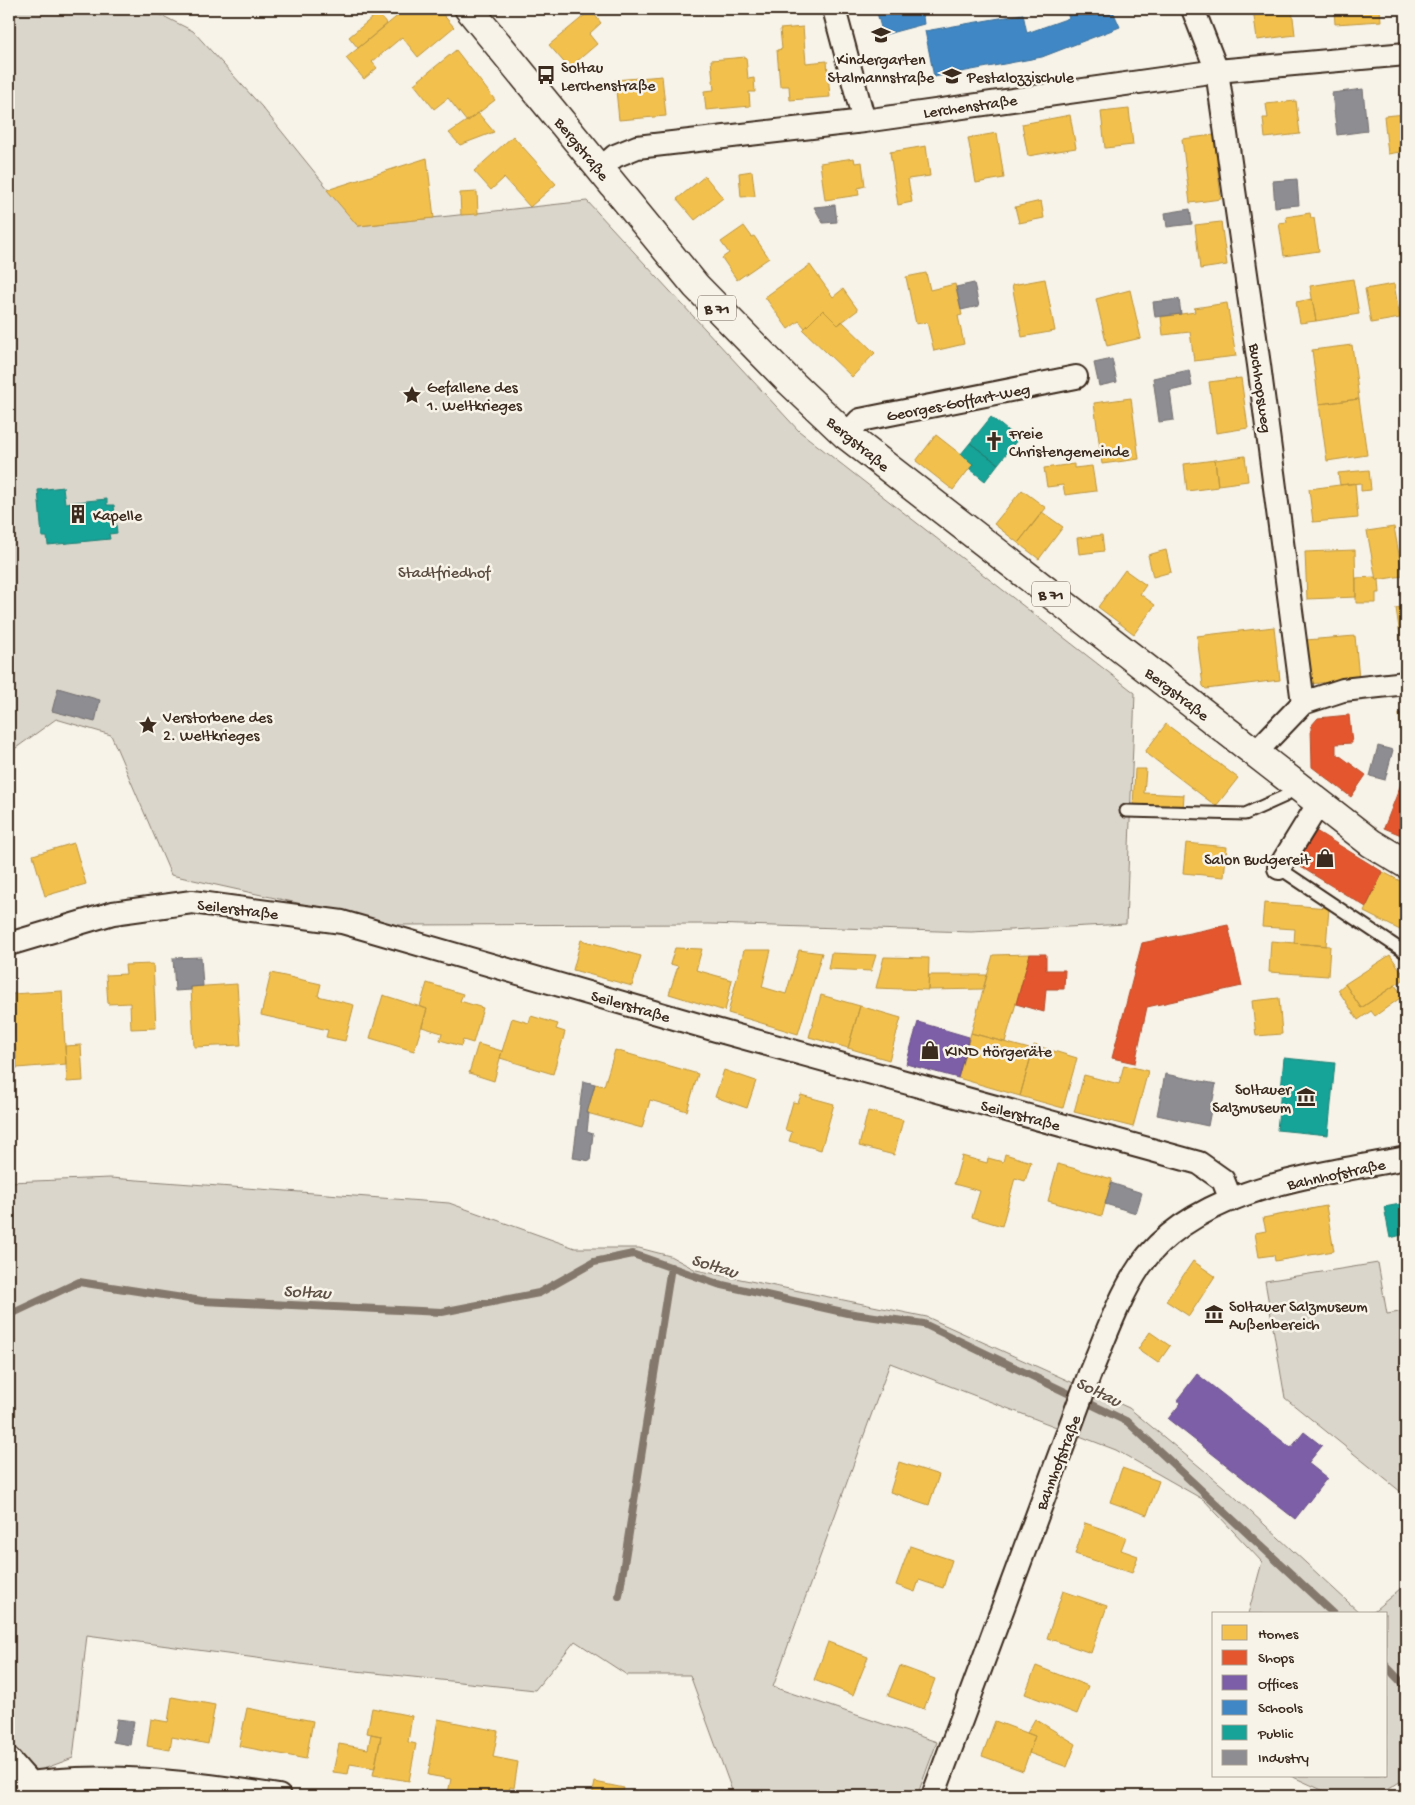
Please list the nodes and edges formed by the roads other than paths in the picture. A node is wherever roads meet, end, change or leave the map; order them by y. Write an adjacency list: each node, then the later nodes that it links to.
1 (469, 9): 7 (main road, Bergstraße / B 71)
2 (834, 9): 6 (street)
3 (1192, 9): 5 (street, Buchhopsweg)
4 (1406, 54): 5 (street, Lerchenstraße)
5 (1217, 71): 6 (street, Lerchenstraße); 11 (street, Buchhopsweg)
6 (864, 121): 7 (street, Lerchenstraße)
7 (600, 168): 9 (main road, Bergstraße / B 71)
8 (1076, 377): 9 (street, Georges-Goffart-Weg)
9 (846, 435): 12 (main road, Bergstraße / B 71)
10 (1406, 683): 11 (street)
11 (1303, 703): 12 (street)
12 (1255, 753): 13 (main road, Bergstraße / B 71)
13 (1297, 786): 14 (main road, Bergstraße / B 71); 15 (lane)
14 (1319, 803): 16 (main road, Bergstraße / B 71); 17 (street)
15 (1126, 811)
16 (1406, 864)
17 (1279, 868): 19 (lane)
18 (11, 941): 21 (street, Seilerstraße)
19 (1406, 953)
20 (1406, 1158): 21 (street, Bahnhofstraße)
21 (1231, 1200): 25 (street, Bahnhofstraße)
22 (9, 1759): 23 (street)
23 (19, 1784): 24 (street)
24 (279, 1796)
25 (933, 1796)

